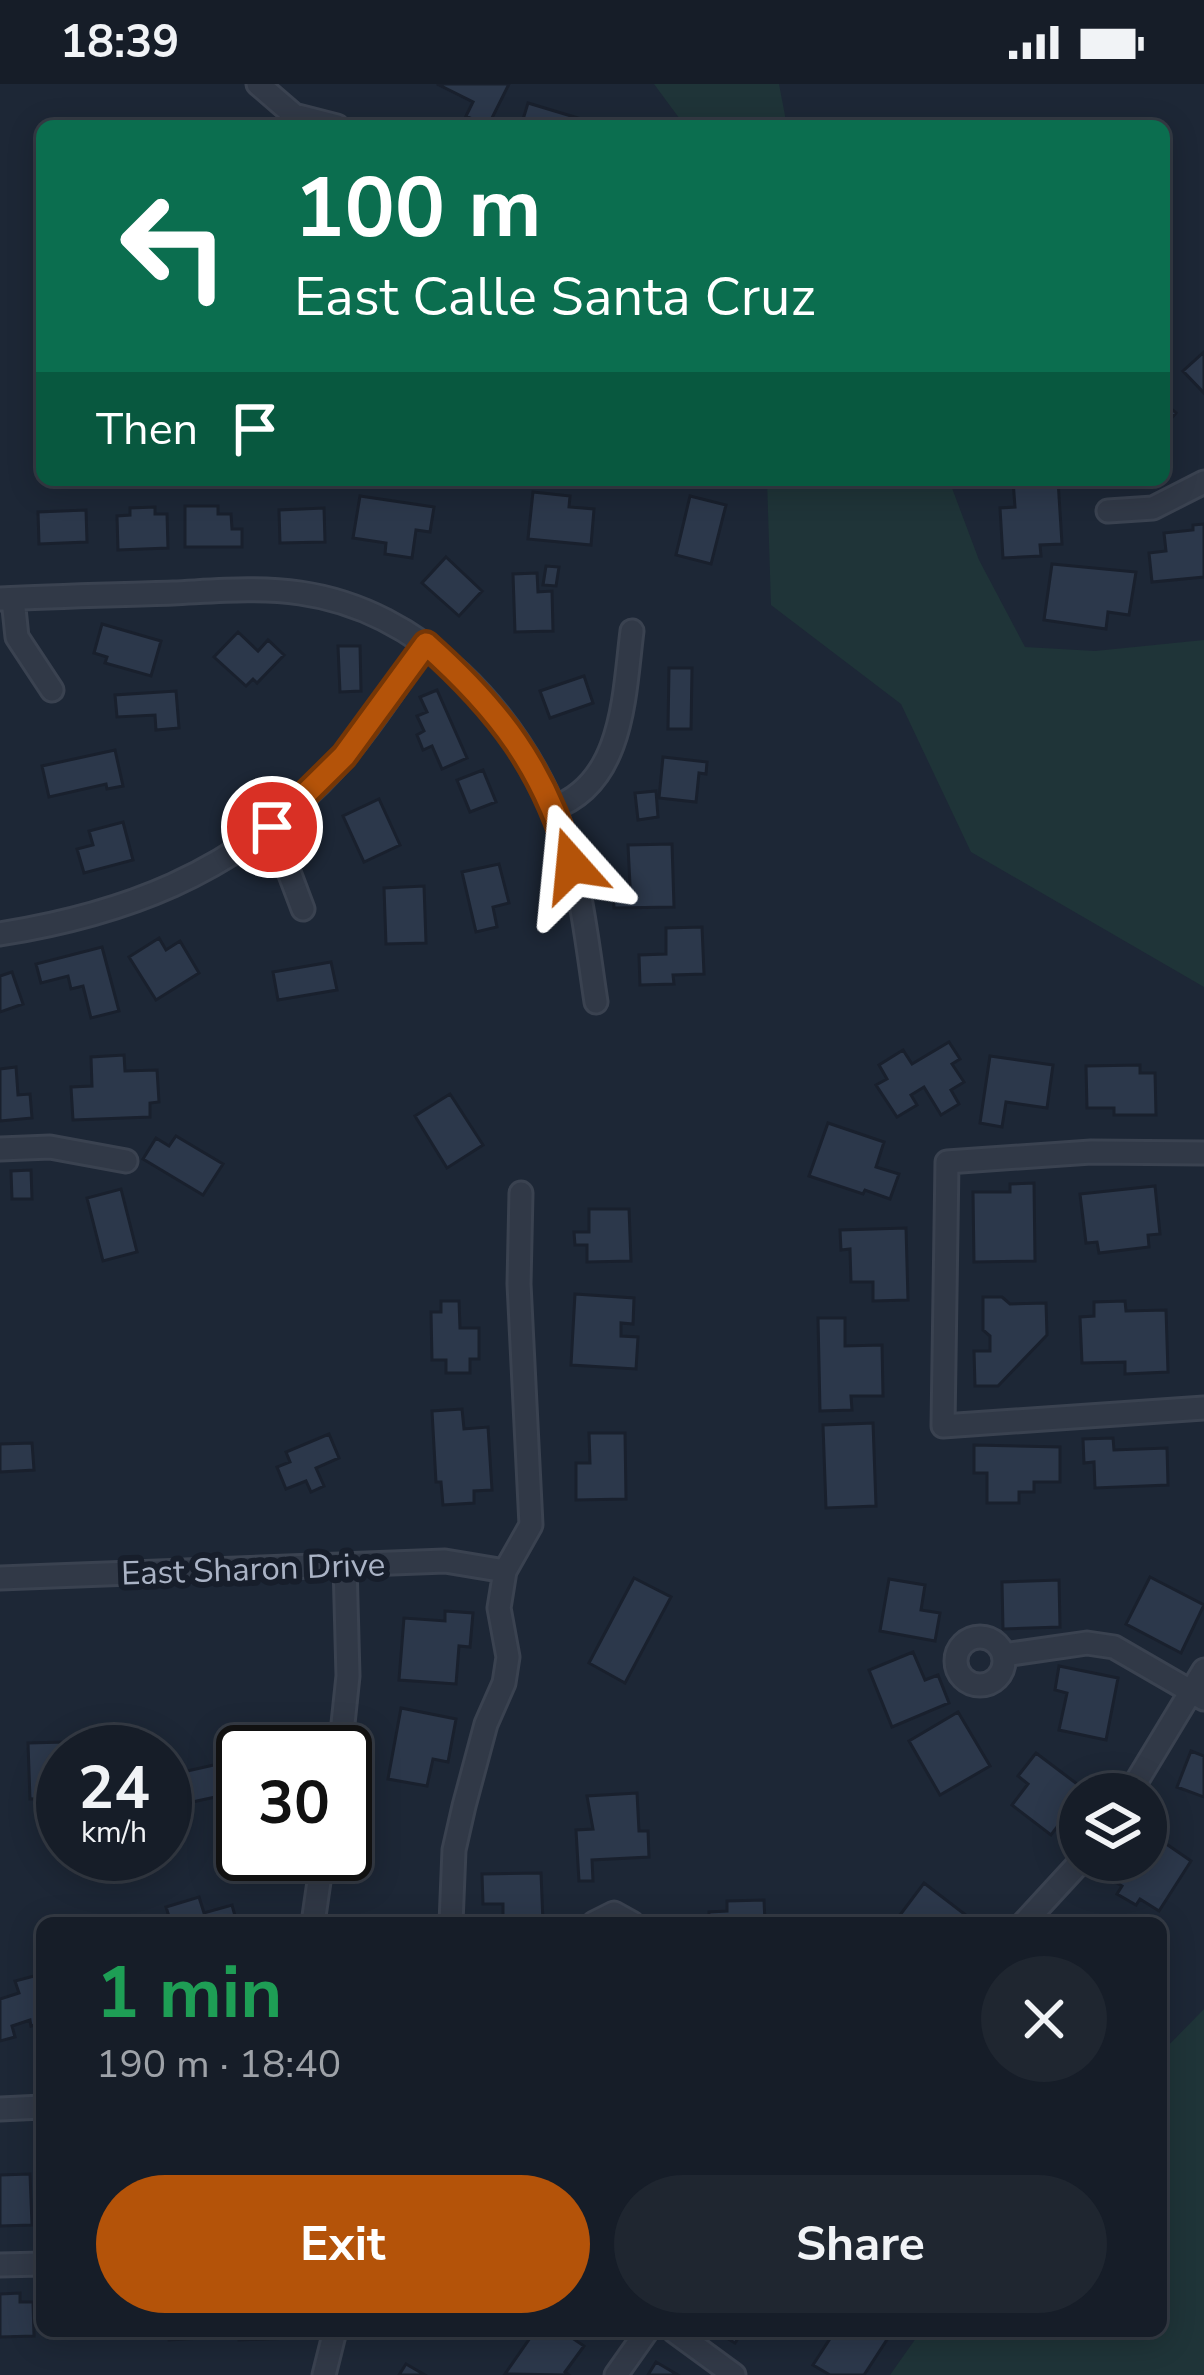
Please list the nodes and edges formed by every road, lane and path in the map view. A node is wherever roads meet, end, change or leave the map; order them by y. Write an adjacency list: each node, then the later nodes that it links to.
1 (258, 84): 2 (street)
2 (314, 120)
3 (1204, 482): 4 (street)
4 (1108, 511)
5 (6, 599): 7 (street); 8 (street)
6 (632, 632): 9 (street)
7 (426, 644): 9 (street); 10 (street)
8 (52, 690)
9 (553, 808): 13 (street)
10 (272, 827): 11 (street); 12 (street)
11 (303, 909)
12 (0, 934)
13 (596, 1002)
14 (0, 1149): 16 (street)
15 (1204, 1153): 18 (street)
16 (126, 1160)
17 (521, 1193): 20 (street)
18 (1204, 1408)
19 (345, 1564): 20 (street, East Sharon Drive); 21 (street, East Sharon Drive); 25 (street)
20 (505, 1570): 30 (street)
21 (0, 1578)
22 (1004, 1655): 24 (street)
23 (1204, 1670): 24 (street)
24 (1197, 1694): 26 (street)
25 (343, 1725)
26 (1143, 1773)
27 (319, 1881): 29 (street)
28 (1063, 1881): 31 (street)
29 (314, 1917)
30 (451, 1917)
31 (1030, 1917)
32 (36, 2107): 33 (street)
33 (0, 2109)
34 (36, 2264): 35 (street)
35 (0, 2265)
36 (334, 2337): 39 (street)
37 (643, 2337): 40 (street)
38 (682, 2337): 41 (street)
39 (324, 2375)
40 (616, 2375)
41 (734, 2375)

